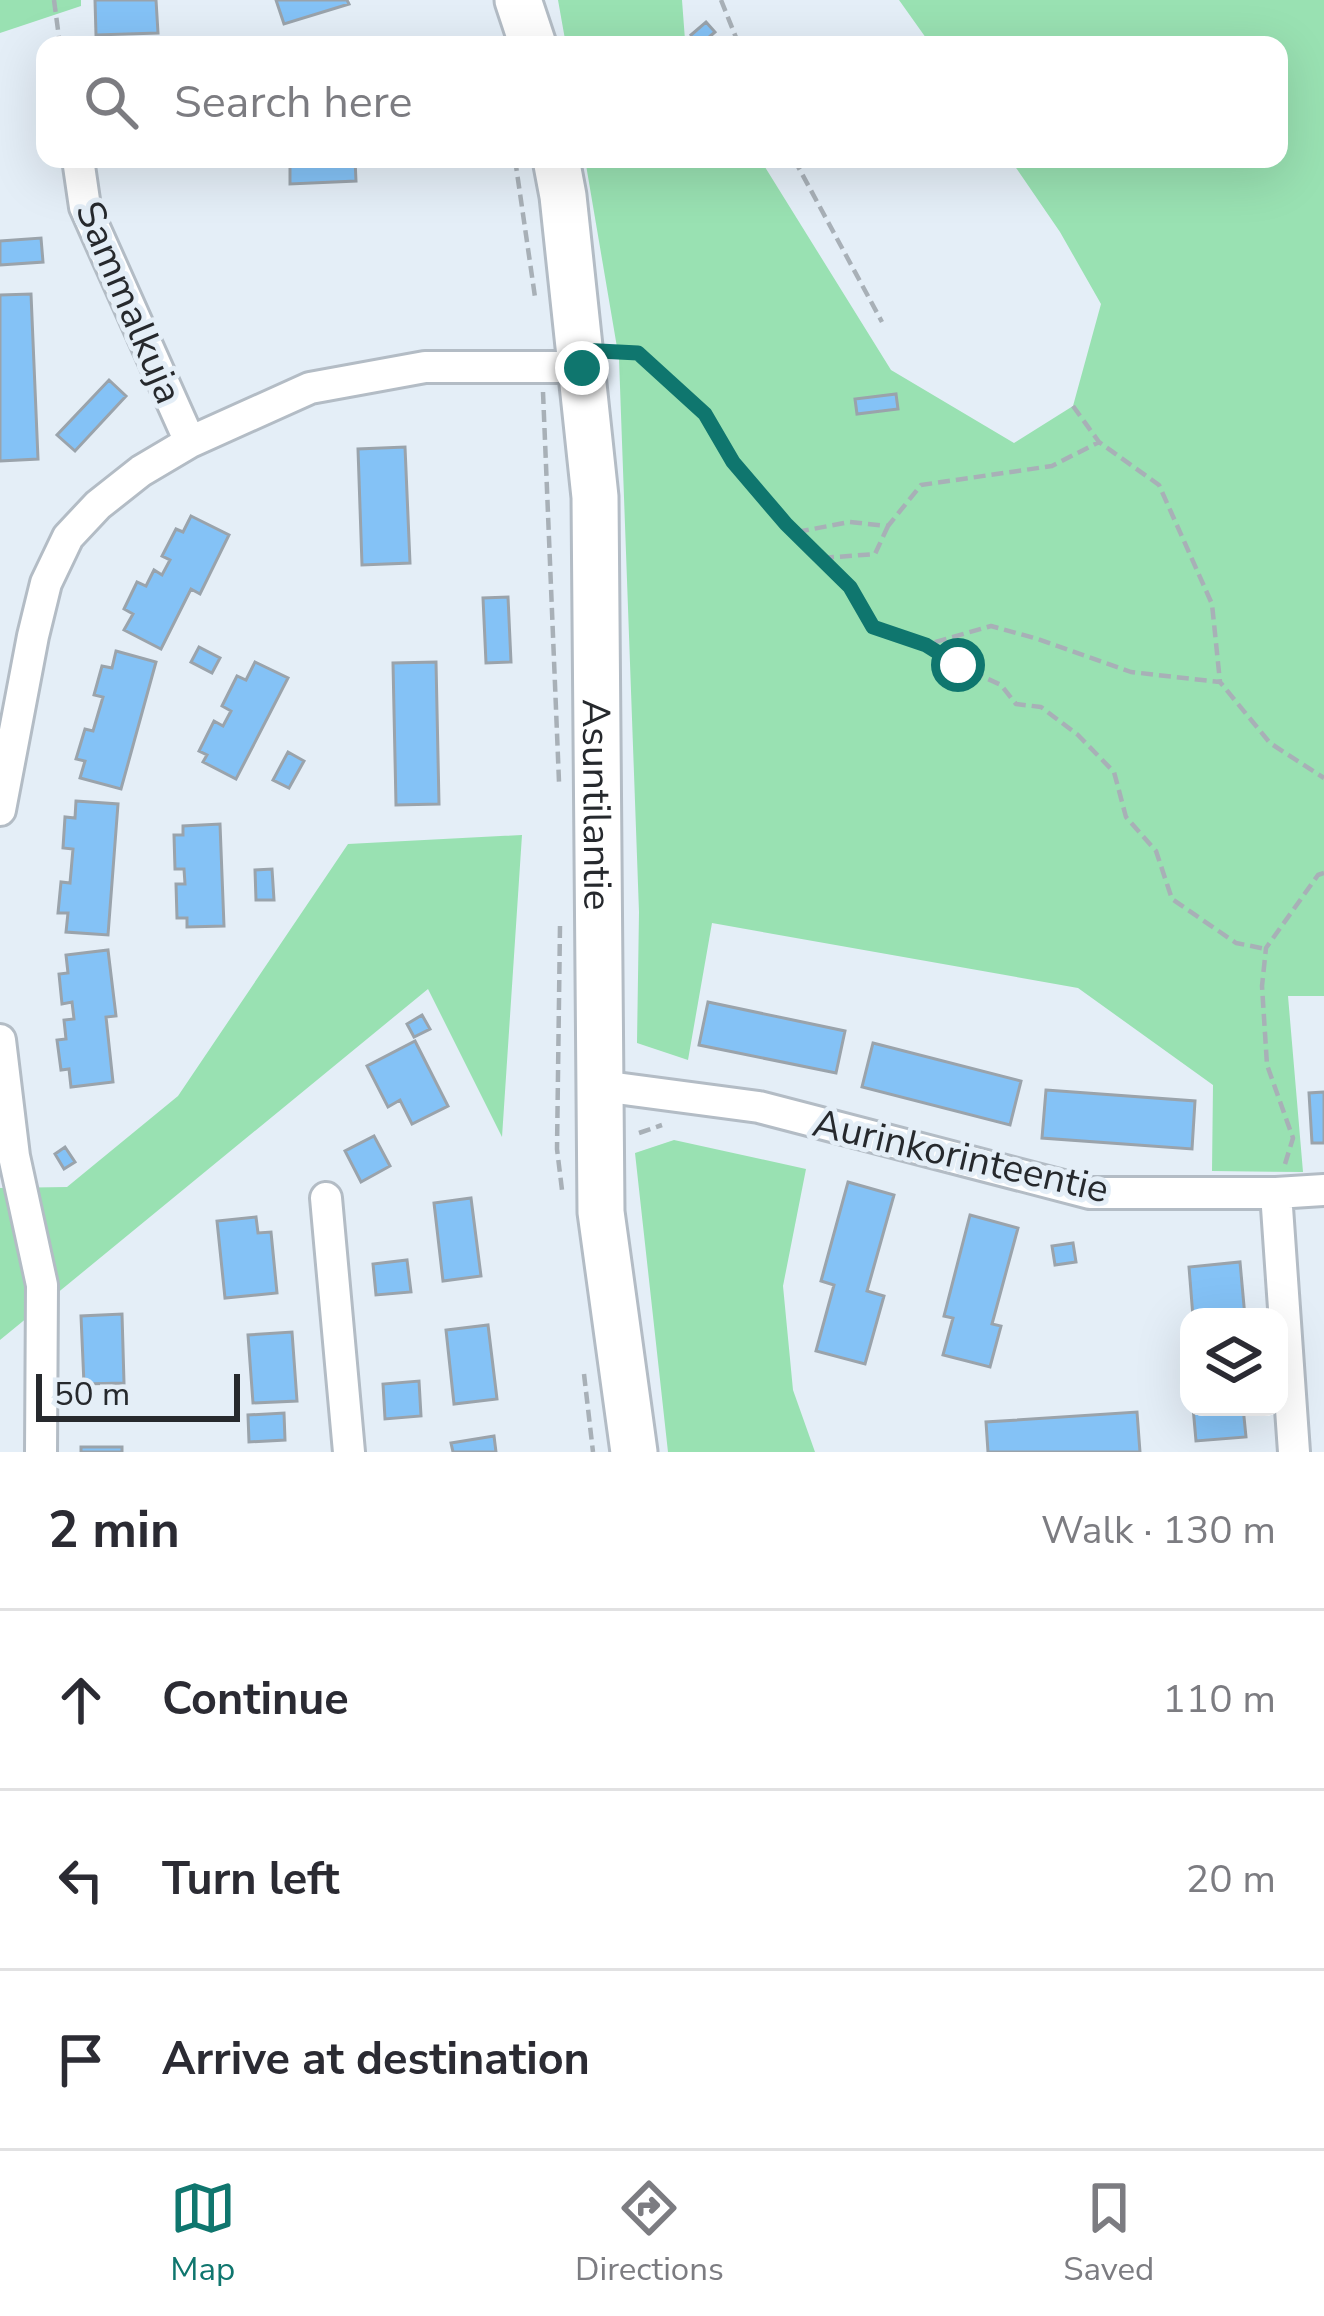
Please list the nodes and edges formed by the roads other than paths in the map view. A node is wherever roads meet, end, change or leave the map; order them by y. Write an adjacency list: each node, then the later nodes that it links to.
1 (518, 0): 2 (street)
2 (530, 36)
3 (78, 168): 6 (street, Sammalkuja)
4 (558, 168): 5 (street, Asuntilantie)
5 (568, 362): 6 (street); 9 (street, Asuntilantie)
6 (190, 442): 7 (street)
7 (0, 810)
8 (0, 1040): 13 (street)
9 (601, 1086): 11 (street, Aurinkorinteentie); 15 (street, Asuntilantie)
10 (1324, 1190): 11 (street, Aurinkorinteentie)
11 (1276, 1192): 16 (street)
12 (326, 1198): 14 (street)
13 (41, 1452)
14 (350, 1452)
15 (634, 1452)
16 (1294, 1452)

